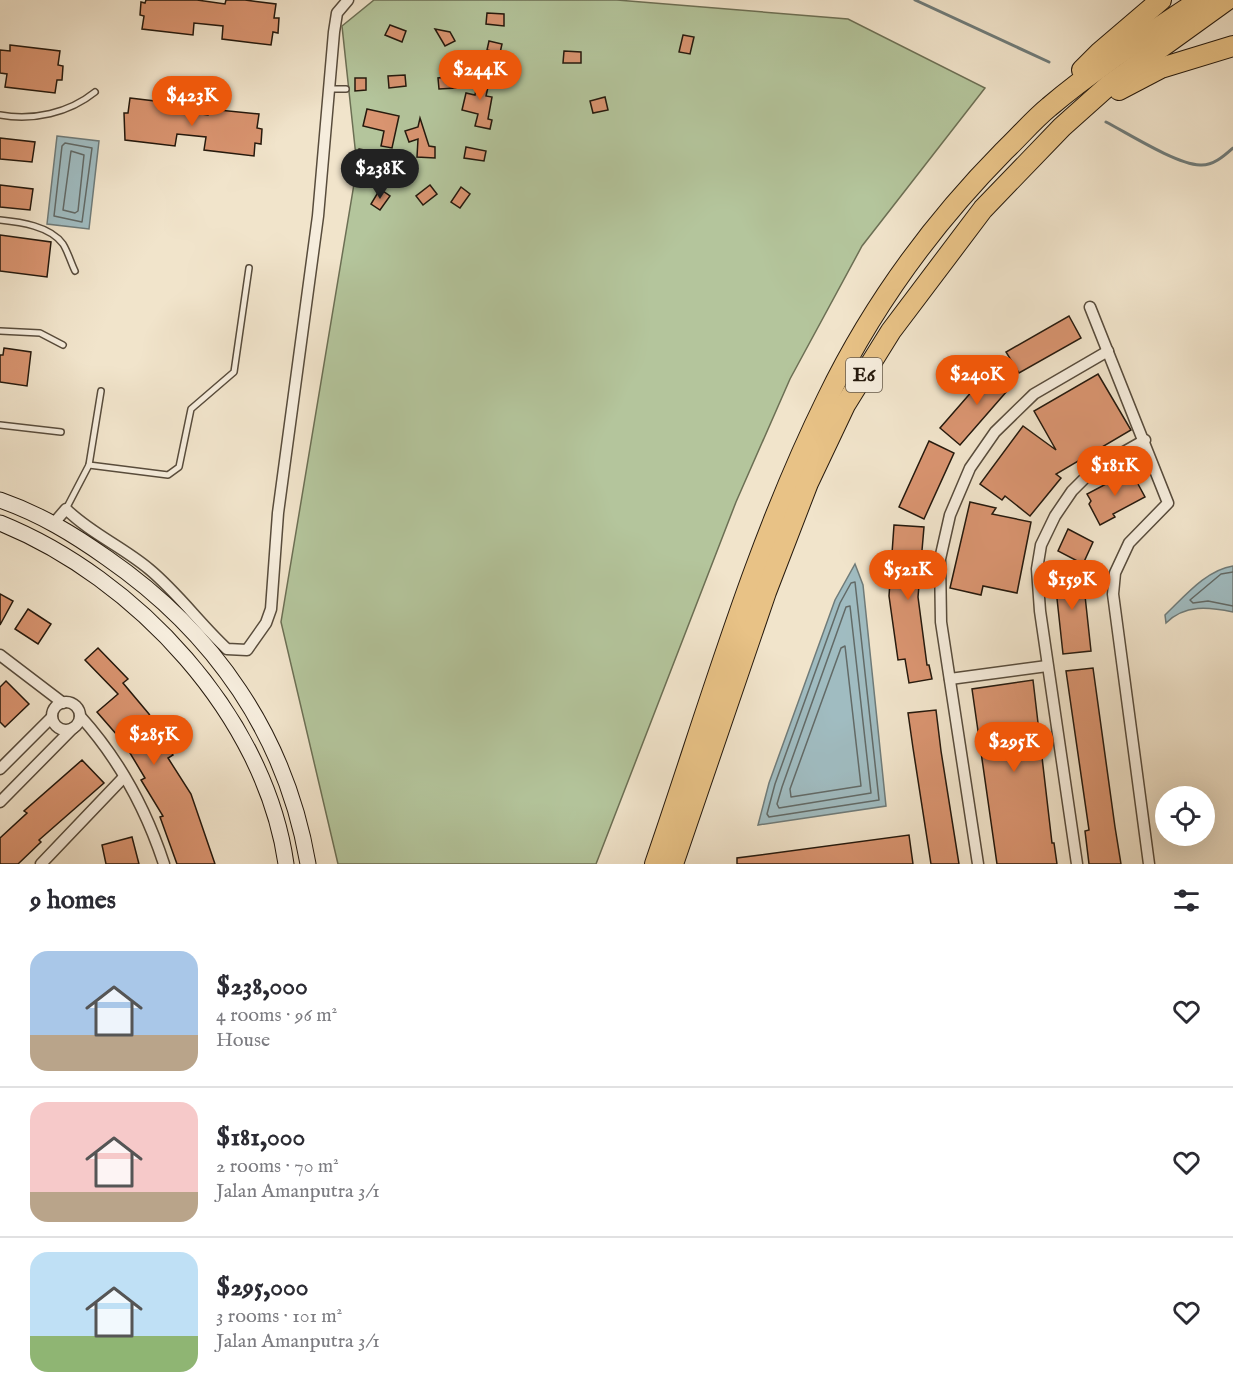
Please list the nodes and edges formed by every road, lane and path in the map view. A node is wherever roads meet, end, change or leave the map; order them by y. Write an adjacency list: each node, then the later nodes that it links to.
1 (348, 0): 6 (street)
2 (1161, 0): 9 (highway)
3 (1200, 0): 9 (highway, E6)
4 (1227, 0): 11 (highway, E6)
5 (1233, 46): 11 (highway)
6 (330, 89): 7 (lane); 25 (street)
7 (346, 89)
8 (95, 92): 10 (lane)
9 (1048, 107): 42 (highway, E6)
10 (0, 115)
11 (1062, 127): 43 (highway, E6)
12 (0, 220): 14 (lane)
13 (249, 268): 23 (lane)
14 (75, 271)
15 (1090, 307): 18 (street)
16 (0, 331): 17 (lane)
17 (63, 345)
18 (1108, 351): 22 (street); 30 (street)
19 (101, 391): 23 (lane)
20 (0, 425): 21 (lane)
21 (61, 432)
22 (1145, 440): 29 (street); 46 (street)
23 (89, 465): 25 (lane)
24 (0, 500): 27 (main road)
25 (66, 509): 27 (street)
26 (0, 523): 40 (main road)
27 (54, 523): 41 (main road)
28 (0, 655): 31 (street)
29 (1047, 666): 30 (street); 45 (street)
30 (950, 679): 44 (street)
31 (63, 703): 32 (street); 33 (street)
32 (80, 716): 34 (street); 36 (street)
33 (52, 717): 34 (street); 35 (street)
34 (73, 728): 37 (street)
35 (0, 769)
36 (124, 777): 38 (street); 39 (street)
37 (0, 802)
38 (40, 864)
39 (164, 864)
40 (286, 864)
41 (308, 864)
42 (655, 864)
43 (673, 864)
44 (978, 864)
45 (1077, 864)
46 (1149, 864)

